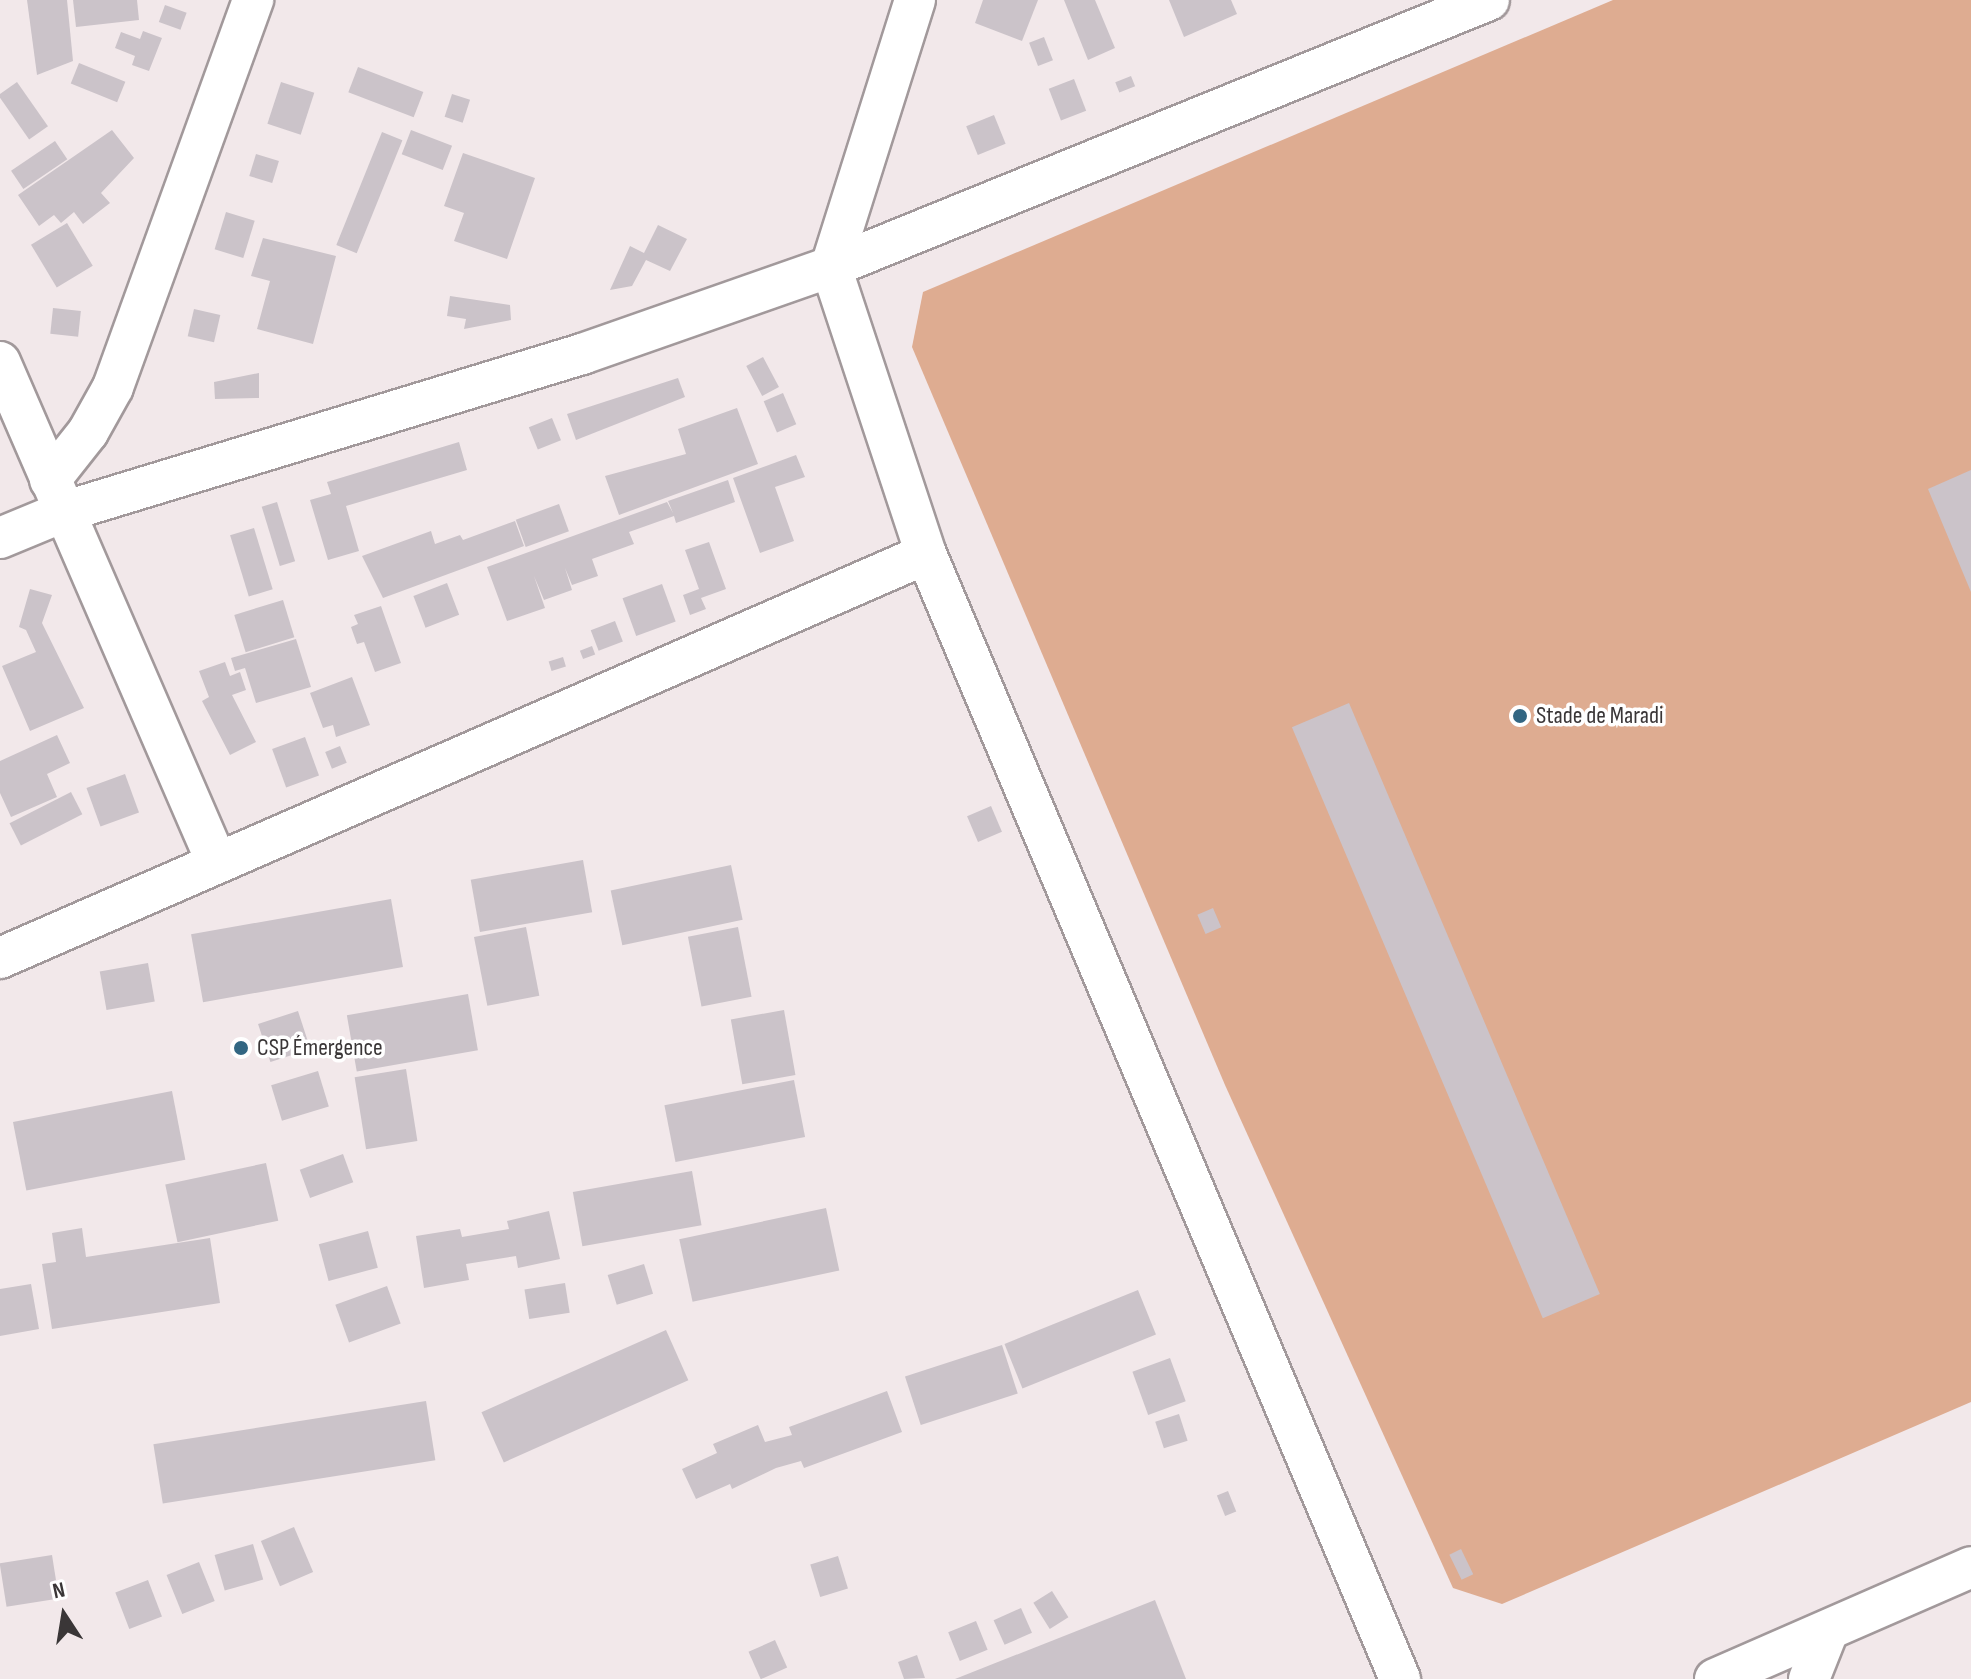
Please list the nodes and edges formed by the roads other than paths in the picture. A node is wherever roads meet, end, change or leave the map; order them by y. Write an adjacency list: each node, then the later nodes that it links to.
1 (253, 0): 6 (street)
2 (915, 0): 4 (street)
3 (1489, 0): 4 (street)
4 (831, 267): 6 (street); 8 (street)
5 (0, 362): 6 (street)
6 (57, 496): 7 (street); 9 (street)
7 (0, 538)
8 (926, 554): 9 (street); 13 (street)
9 (217, 863): 10 (street)
10 (0, 958)
11 (1971, 1567): 12 (street)
12 (1828, 1631): 14 (street); 15 (street)
13 (1400, 1679)
14 (1715, 1679)
15 (1809, 1679)

